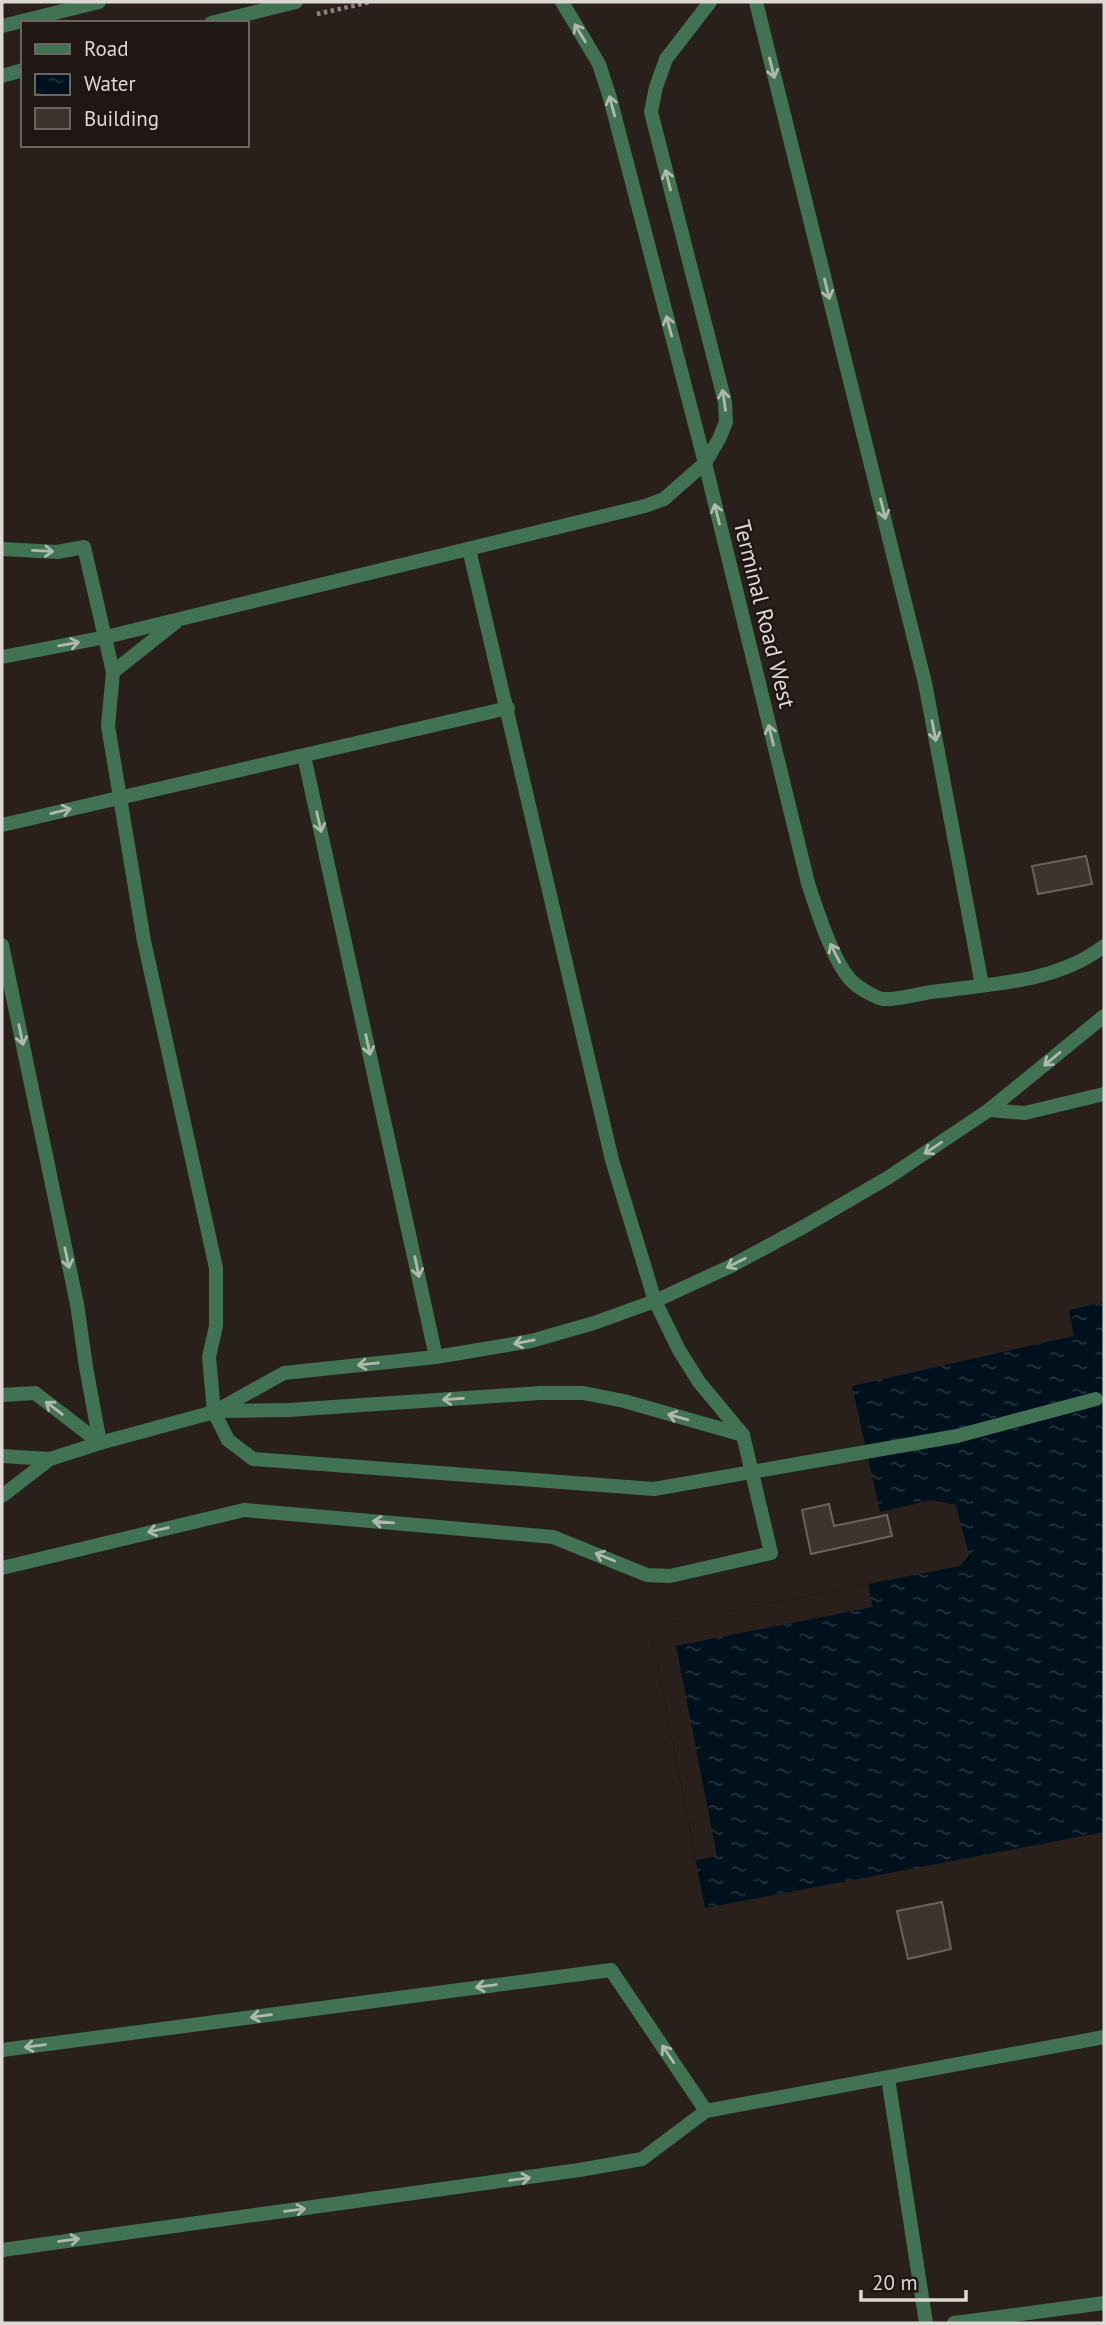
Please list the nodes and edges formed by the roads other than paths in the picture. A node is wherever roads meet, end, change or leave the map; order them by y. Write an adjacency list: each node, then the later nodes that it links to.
1 (99, 2): 7 (street)
2 (296, 2): 8 (street)
3 (562, 2): 12 (street, Terminal Road West, one-way to 3)
4 (710, 2): 12 (street, one-way to 4)
5 (756, 2): 25 (street, one-way to 25)
6 (21, 21): 9 (street)
7 (22, 21)
8 (219, 21)
9 (2, 26)
10 (21, 71): 11 (street)
11 (2, 76)
12 (705, 463): 14 (street); 25 (street, Terminal Road West, one-way to 12)
13 (2, 549): 16 (street, one-way to 16)
14 (469, 549): 15 (street); 19 (street)
15 (180, 619): 16 (street); 18 (street)
16 (106, 637): 17 (street, one-way to 16); 18 (street)
17 (2, 657)
18 (113, 672): 21 (street)
19 (508, 708): 20 (street); 29 (street)
20 (304, 756): 21 (street); 30 (street, one-way to 30)
21 (119, 797): 22 (street, one-way to 21); 33 (street)
22 (2, 825)
23 (2, 945): 35 (street, one-way to 35)
24 (1104, 946): 25 (street, Terminal Road West)
25 (982, 985)
26 (1104, 1016): 28 (street, one-way to 28)
27 (1104, 1094): 28 (street)
28 (989, 1110): 29 (street, one-way to 29)
29 (655, 1301): 30 (street, one-way to 30); 34 (street)
30 (436, 1357): 33 (street, one-way to 33)
31 (2, 1395): 35 (street, one-way to 31)
32 (1096, 1399): 33 (street, bridge)
33 (214, 1412): 34 (street, one-way to 33); 35 (street)
34 (743, 1435): 39 (street, one-way to 39)
35 (100, 1443): 37 (street)
36 (2, 1456): 37 (street)
37 (50, 1459): 38 (street)
38 (2, 1496)
39 (2, 1568)
40 (1104, 2037): 42 (street)
41 (2, 2050): 43 (street, one-way to 41)
42 (888, 2078): 43 (street); 46 (street)
43 (706, 2111): 44 (street, one-way to 43)
44 (2, 2250)
45 (1104, 2303): 47 (street)
46 (926, 2323)
47 (954, 2323)

